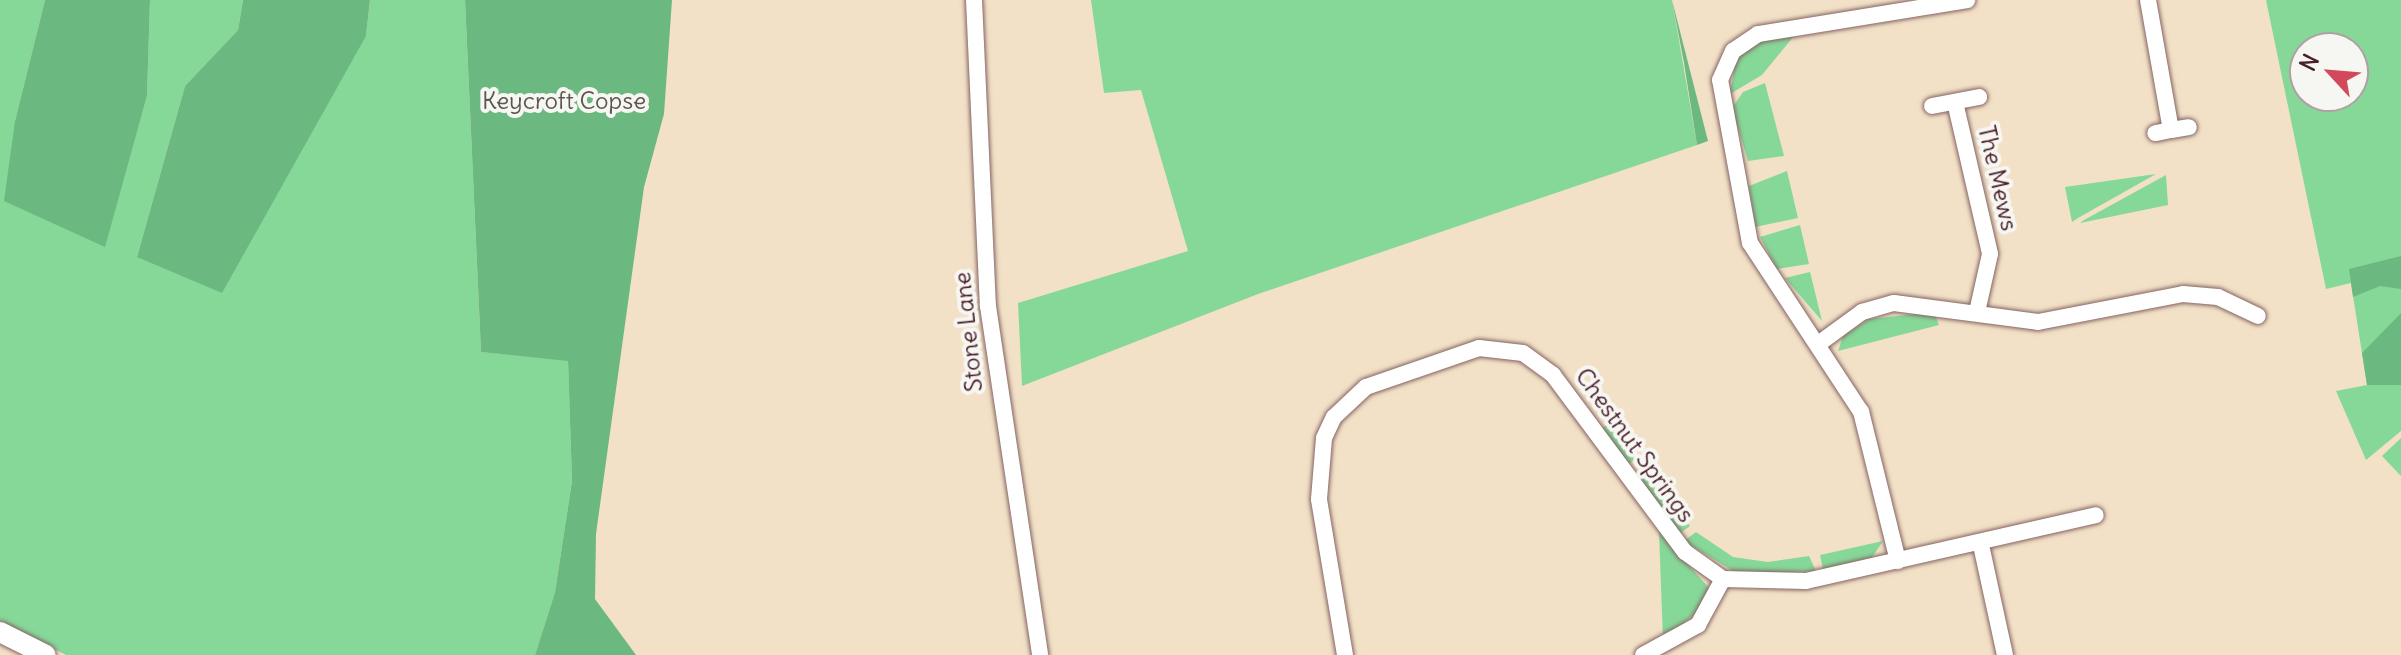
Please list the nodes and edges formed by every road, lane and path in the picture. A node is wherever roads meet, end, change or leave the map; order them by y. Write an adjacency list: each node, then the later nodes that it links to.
1 (974, 0): 17 (street, Stone Lane)
2 (1967, 0): 10 (street)
3 (2148, 0): 7 (street)
4 (1979, 97): 5 (street, The Mews)
5 (1955, 102): 6 (street, The Mews); 8 (street, The Mews)
6 (1932, 106)
7 (2189, 127)
8 (1977, 312): 9 (street); 10 (street)
9 (2258, 316)
10 (1821, 342): 13 (street)
11 (2096, 515): 12 (street)
12 (1981, 545): 13 (street); 20 (street)
13 (1898, 561): 14 (street)
14 (1723, 579): 18 (street, Chestnut Springs); 19 (street)
15 (0, 632): 16 (street)
16 (46, 655)
17 (1040, 655)
18 (1345, 655)
19 (1643, 655)
20 (2005, 655)

